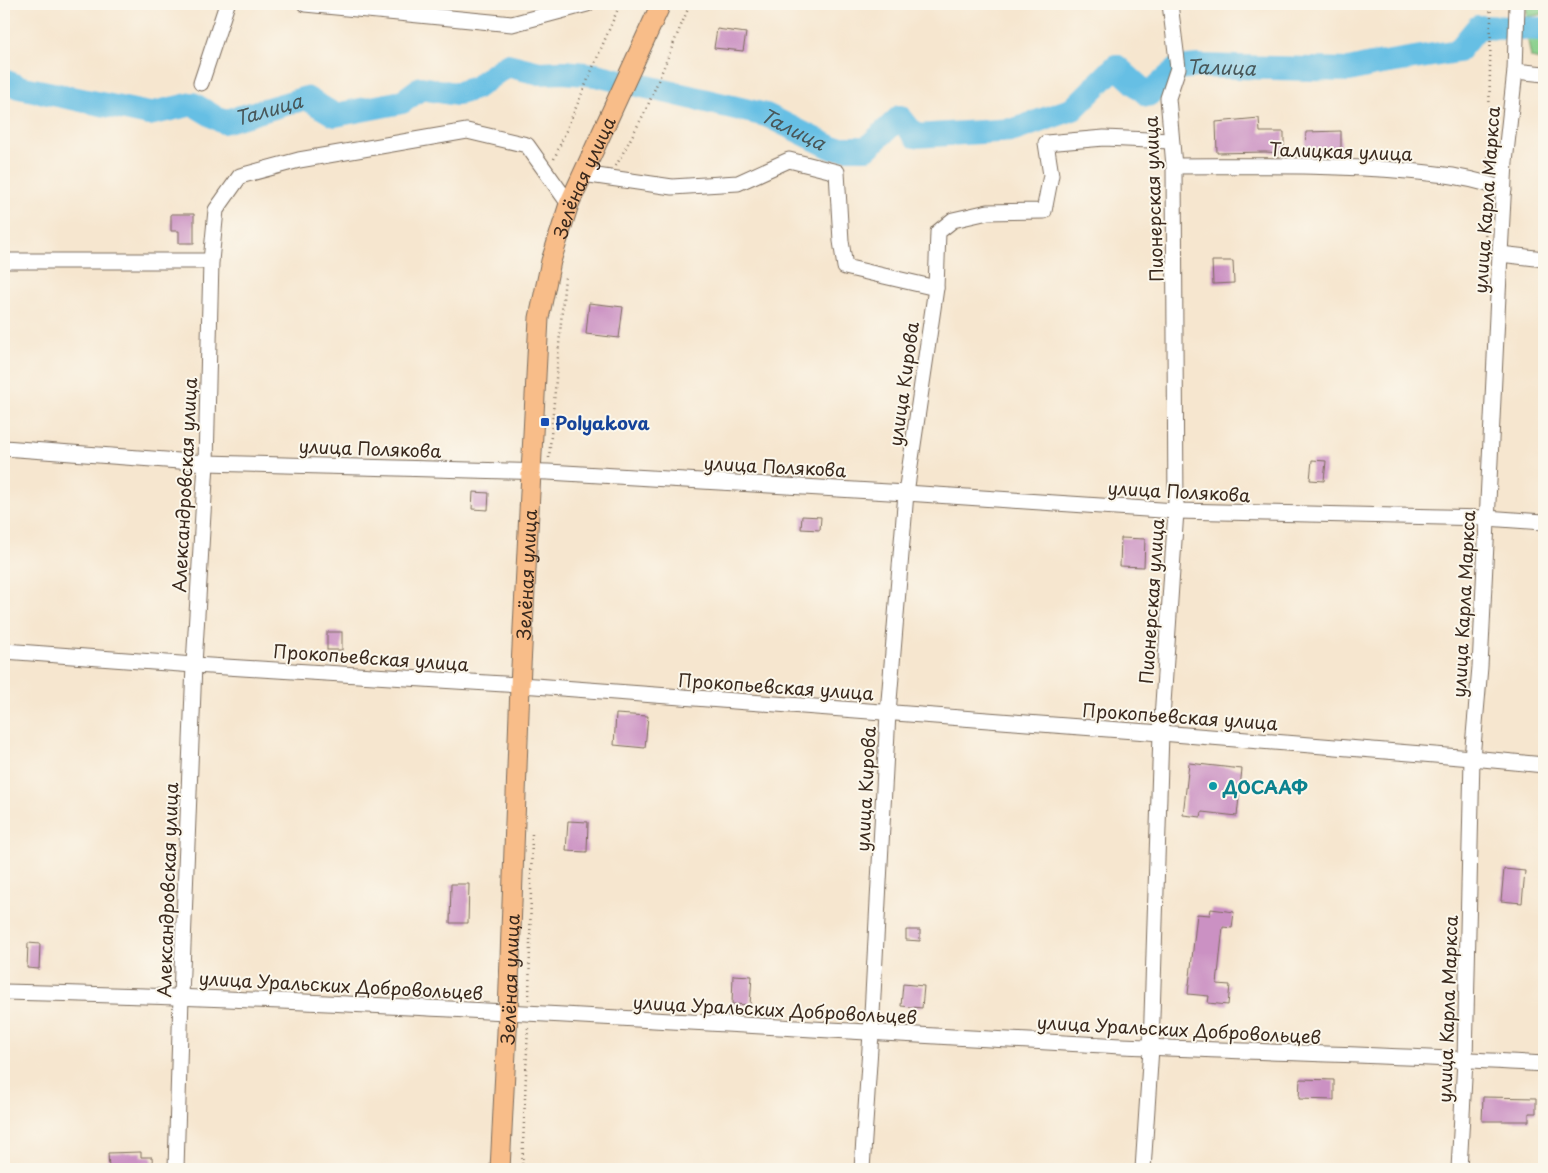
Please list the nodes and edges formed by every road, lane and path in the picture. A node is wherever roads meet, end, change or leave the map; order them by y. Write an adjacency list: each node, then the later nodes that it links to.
1 (227, 4): 12 (street)
2 (305, 4): 3 (street)
3 (587, 4)
4 (620, 4): 16 (path)
5 (661, 4): 15 (main road, Зелёная улица)
6 (690, 4): 15 (path)
7 (1170, 4): 13 (street, Пионерская улица)
8 (1490, 4): 17 (path)
9 (1518, 4): 10 (street, улица Карла Маркса)
10 (1516, 71): 11 (street); 18 (street, улица Карла Маркса)
11 (1544, 74)
12 (201, 83)
13 (1172, 141): 14 (street, Пионерская улица); 25 (street, улица Кирова)
14 (1174, 166): 17 (street, Талицкая улица); 30 (street, Пионерская улица)
15 (587, 174): 19 (main road, Зелёная улица); 25 (street)
16 (548, 176): 19 (street, Александровская улица); 23 (street, Александровская улица)
17 (1488, 183): 18 (street, Талицкая улица)
18 (1504, 190): 20 (street, улица Карла Маркса)
19 (569, 204): 28 (main road, Зелёная улица)
20 (1500, 254): 21 (street); 31 (street, улица Карла Маркса)
21 (1544, 258)
22 (4, 261): 23 (street)
23 (210, 261): 27 (street, Александровская улица)
24 (565, 274): 28 (path)
25 (936, 288): 29 (street, улица Кирова)
26 (4, 448): 27 (street, улица Полякова)
27 (206, 462): 28 (street, улица Полякова); 34 (street, Александровская улица)
28 (539, 472): 29 (street, улица Полякова); 35 (main road, Зелёная улица)
29 (906, 493): 30 (street, улица Полякова); 36 (street, улица Кирова)
30 (1176, 512): 31 (street, улица Полякова); 37 (street, Пионерская улица)
31 (1486, 518): 32 (street, улица Полякова); 38 (street, улица Карла Маркса)
32 (1544, 522)
33 (4, 651): 34 (street, Прокопьевская улица)
34 (194, 665): 35 (street, Прокопьевская улица); 42 (street, Александровская улица)
35 (520, 686): 36 (street, Прокопьевская улица); 43 (main road, Зелёная улица)
36 (888, 713): 37 (street, Прокопьевская улица); 45 (street, улица Кирова)
37 (1161, 733): 38 (street, Прокопьевская улица); 46 (street, Пионерская улица)
38 (1472, 758): 39 (street, Прокопьевская улица); 47 (street, улица Карла Маркса)
39 (1544, 765)
40 (532, 825): 44 (path)
41 (4, 992): 42 (street, улица Уральских Добровольцев)
42 (181, 996): 43 (street, улица Уральских Добровольцев); 49 (street, Александровская улица)
43 (508, 1012): 44 (street, улица Уральских Добровольцев); 50 (main road, Зелёная улица)
44 (528, 1013): 45 (street, улица Уральских Добровольцев); 51 (path)
45 (871, 1033): 46 (street, улица Уральских Добровольцев); 52 (street, улица Кирова)
46 (1151, 1048): 47 (street, улица Уральских Добровольцев); 53 (street, Пионерская улица)
47 (1465, 1060): 48 (street, улица Уральских Добровольцев); 54 (street, улица Карла Маркса)
48 (1544, 1064)
49 (176, 1169)
50 (500, 1169)
51 (522, 1169)
52 (862, 1169)
53 (1143, 1169)
54 (1459, 1169)

